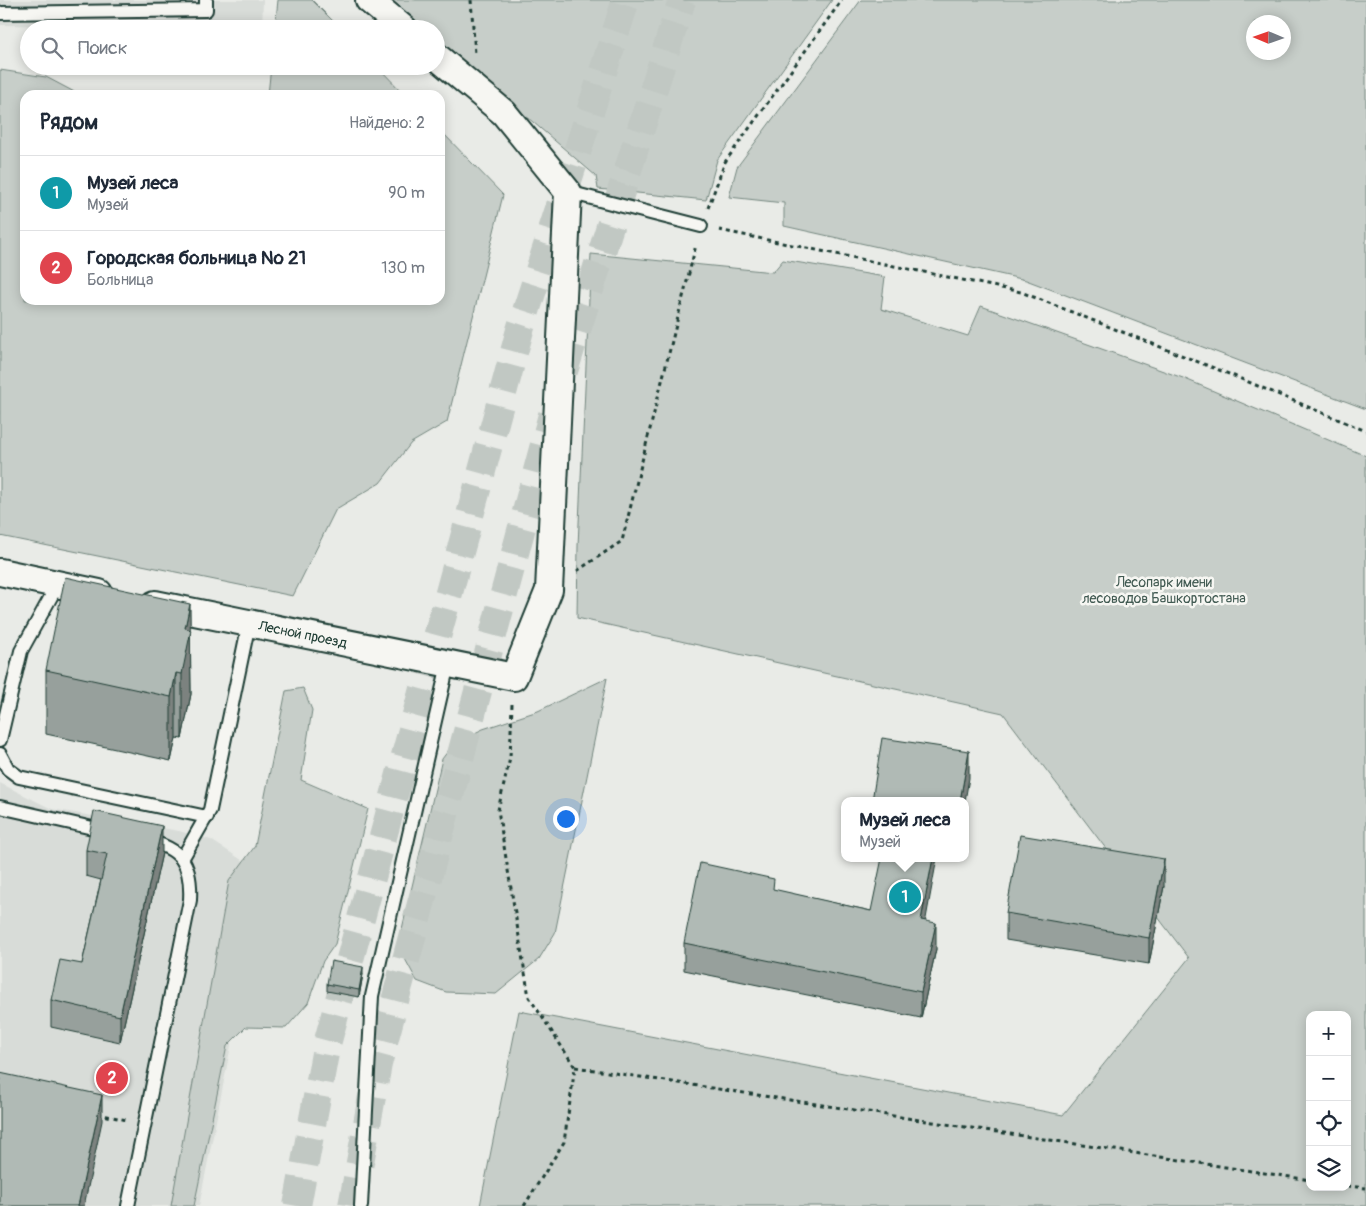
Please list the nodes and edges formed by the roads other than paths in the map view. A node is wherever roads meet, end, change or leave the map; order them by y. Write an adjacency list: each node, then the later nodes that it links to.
1 (206, 0): 3 (lane)
2 (369, 0): 4 (street)
3 (0, 13)
4 (393, 20)
5 (445, 64): 6 (street)
6 (568, 192): 7 (lane); 11 (street, Лесной проезд)
7 (701, 226)
8 (0, 572): 9 (street, Лесной проезд)
9 (58, 584): 10 (street, Лесной проезд); 12 (lane)
10 (250, 623): 11 (street, Лесной проезд); 15 (lane)
11 (448, 664): 18 (lane)
12 (0, 740)
13 (0, 754): 15 (lane)
14 (0, 807): 16 (lane)
15 (207, 817): 16 (lane)
16 (182, 859): 17 (lane)
17 (128, 1206)
18 (361, 1206)

